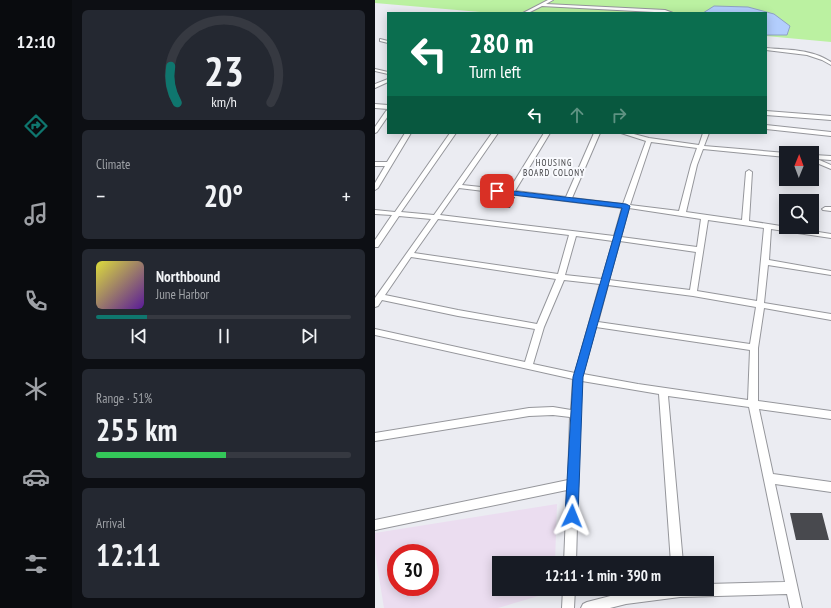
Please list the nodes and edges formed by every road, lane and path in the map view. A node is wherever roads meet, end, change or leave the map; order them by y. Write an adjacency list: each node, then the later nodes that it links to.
1 (551, 0): 2 (street)
2 (541, 5): 3 (street); 4 (street)
3 (612, 11): 5 (street)
4 (527, 12)
5 (642, 12)
6 (382, 40): 7 (street)
7 (387, 42)
8 (767, 49): 9 (street)
9 (831, 64)
10 (375, 70): 11 (street)
11 (387, 73)
12 (387, 80): 13 (street)
13 (375, 86)
14 (375, 106): 15 (street)
15 (387, 107)
16 (387, 113): 20 (street)
17 (767, 114): 18 (street)
18 (831, 118)
19 (767, 128): 28 (street)
20 (375, 131)
21 (407, 134): 36 (street)
22 (452, 134): 45 (street)
23 (494, 134): 39 (street)
24 (546, 134): 41 (street)
25 (597, 134): 42 (street)
26 (628, 134): 29 (street)
27 (706, 134): 30 (street)
28 (831, 134)
29 (649, 140): 30 (street); 43 (street)
30 (701, 147): 31 (street); 46 (street)
31 (779, 153)
32 (819, 158): 33 (street)
33 (831, 158)
34 (819, 161): 37 (street)
35 (375, 164): 36 (street)
36 (389, 164): 40 (street)
37 (831, 167)
38 (749, 172): 49 (street)
39 (457, 186): 41 (street); 47 (street)
40 (375, 187)
41 (511, 192): 42 (street)
42 (568, 199): 43 (street)
43 (626, 206): 46 (street); 53 (street)
44 (375, 212): 45 (street)
45 (397, 213): 47 (street); 54 (street)
46 (682, 214): 48 (street)
47 (436, 217): 51 (street); 56 (street)
48 (705, 218): 49 (street); 55 (street)
49 (745, 223): 50 (street)
50 (768, 226): 52 (street); 57 (street)
51 (573, 233): 53 (street); 59 (street)
52 (831, 236)
53 (618, 239): 55 (street); 60 (street)
54 (375, 246)
55 (699, 250): 61 (street)
56 (410, 255): 59 (street); 62 (street)
57 (765, 262): 58 (street); 64 (street)
58 (831, 273)
59 (561, 277): 60 (street); 67 (street)
60 (605, 282): 61 (street); 66 (street)
61 (693, 293): 64 (street)
62 (381, 297): 63 (street); 67 (street)
63 (375, 304)
64 (761, 304): 65 (street); 69 (street)
65 (831, 317)
66 (593, 324): 69 (street); 71 (street)
67 (540, 327): 70 (street)
68 (375, 332): 70 (street)
69 (754, 348): 73 (street)
70 (528, 366): 71 (street)
71 (578, 377): 72 (street); 74 (street)
72 (663, 392): 73 (street); 82 (street)
73 (753, 404): 75 (street); 77 (street)
74 (575, 414): 76 (street); 78 (street)
75 (831, 415)
76 (375, 437)
77 (769, 478): 79 (street); 83 (street)
78 (573, 484): 80 (street); 81 (street)
79 (831, 487)
80 (375, 525)
81 (570, 556)
82 (676, 556)
83 (792, 588): 84 (street); 89 (street)
84 (714, 589)
85 (569, 596): 87 (street)
86 (639, 596): 88 (street)
87 (568, 608)
88 (587, 608)
89 (796, 608)

